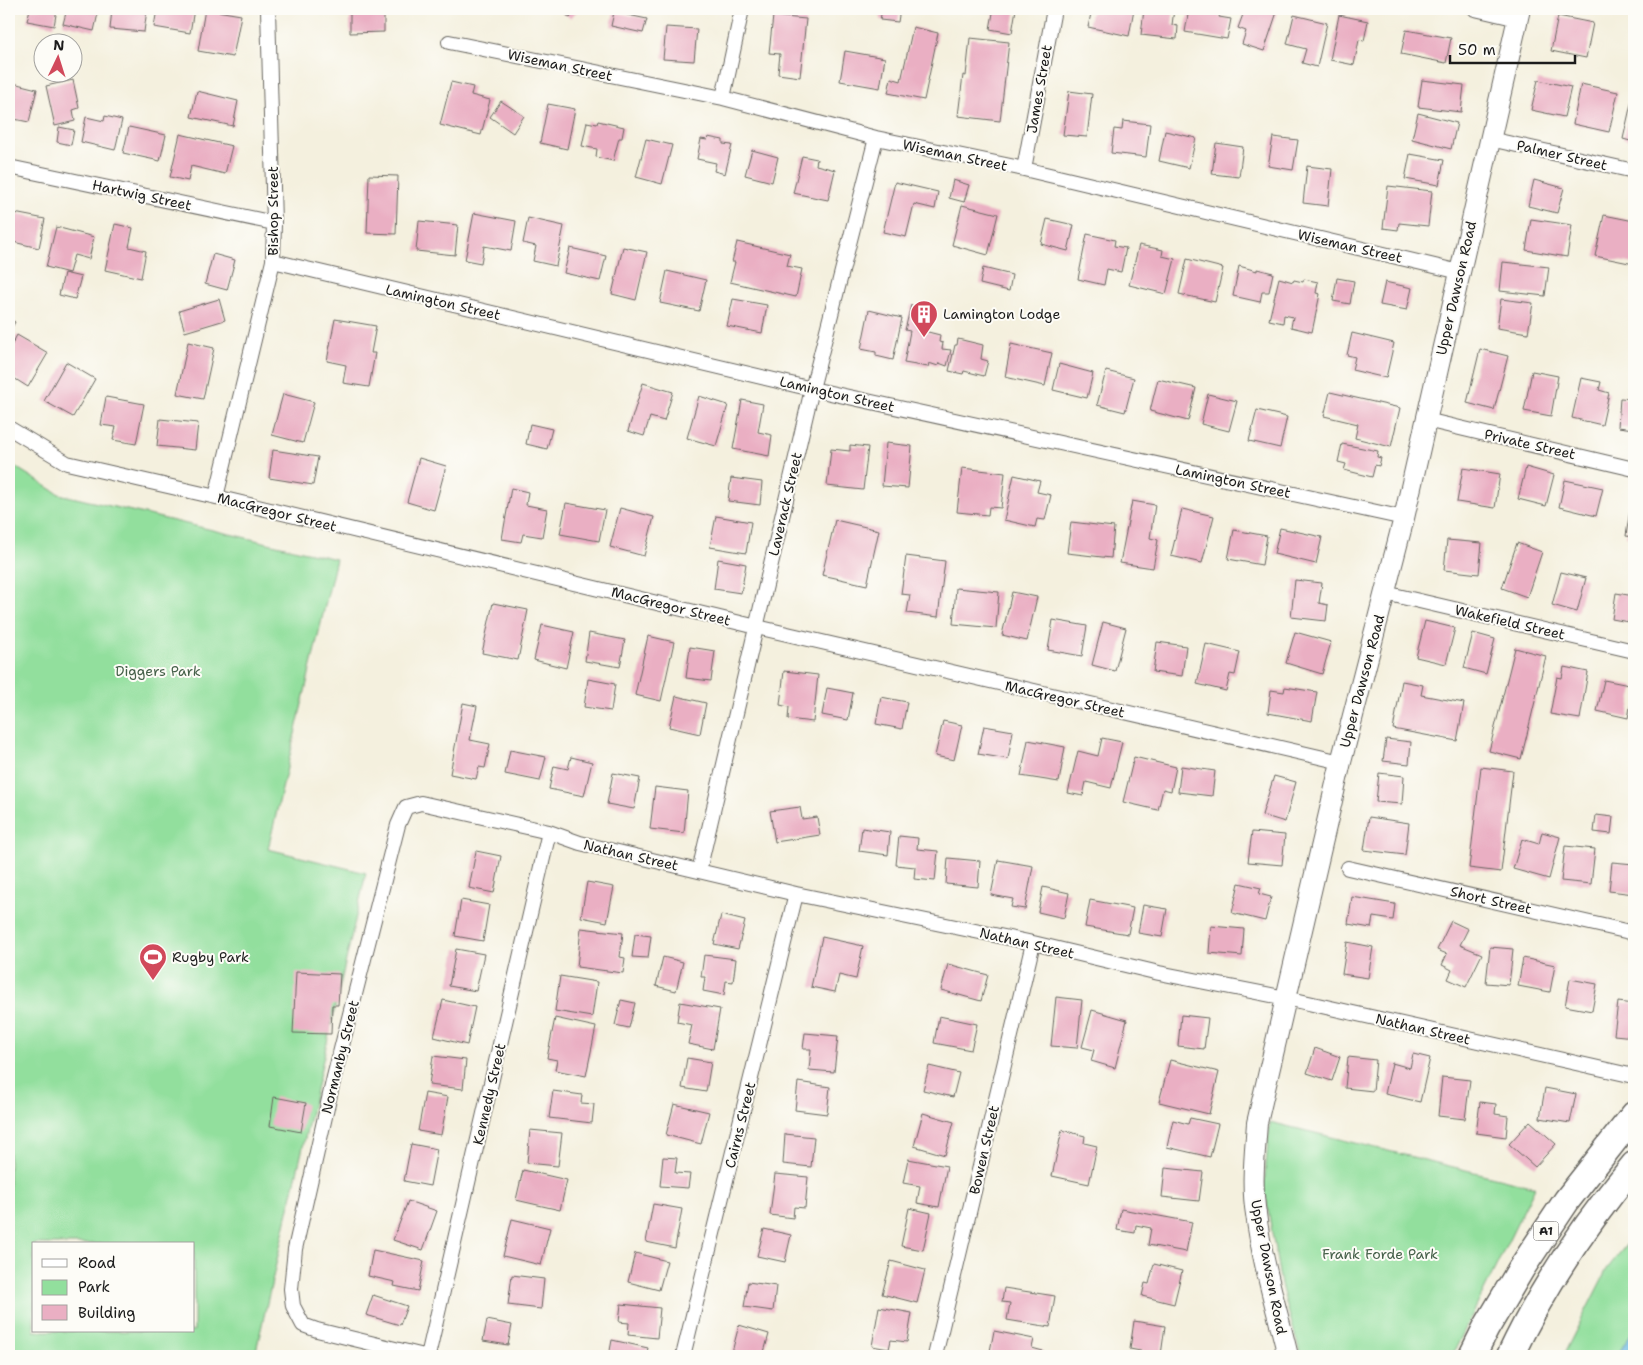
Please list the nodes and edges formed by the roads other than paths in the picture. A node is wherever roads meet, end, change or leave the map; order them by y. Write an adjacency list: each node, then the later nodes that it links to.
1 (268, 9): 13 (street, Bishop Street)
2 (742, 9): 7 (street)
3 (1054, 9): 11 (street, James Street)
4 (1475, 9): 5 (street)
5 (1519, 14): 9 (street, Upper Dawson Road)
6 (449, 42): 7 (street, Wiseman Street)
7 (722, 98): 8 (street, Wiseman Street)
8 (876, 138): 11 (street, Wiseman Street); 16 (street, Laverack Street)
9 (1490, 139): 12 (street, Palmer Street); 15 (street, Upper Dawson Road)
10 (9, 167): 13 (street, Hartwig Street)
11 (1024, 169): 15 (street, Wiseman Street)
12 (1634, 171)
13 (274, 223): 14 (street, Bishop Street)
14 (273, 261): 16 (street, Lamington Street); 20 (street, Bishop Street)
15 (1460, 272): 17 (street, Upper Dawson Road)
16 (812, 389): 21 (street, Lamington Street); 23 (street, Laverack Street)
17 (1426, 420): 19 (street, Private Street); 21 (street, Upper Dawson Road)
18 (9, 428): 20 (street, MacGregor Street)
19 (1634, 468)
20 (216, 497): 23 (street, MacGregor Street)
21 (1404, 518): 22 (street, Upper Dawson Road)
22 (1385, 593): 24 (street, Wakefield Street); 25 (street, Upper Dawson Road)
23 (757, 627): 25 (street, MacGregor Street); 29 (street, Laverack Street)
24 (1634, 651)
25 (1341, 762): 33 (street, Upper Dawson Road)
26 (421, 803): 27 (street, Nathan Street); 38 (street, Normanby Street)
27 (549, 832): 29 (street, Nathan Street); 39 (street, Kennedy Street)
28 (1348, 868): 31 (street, Short Street)
29 (699, 872): 30 (street, Nathan Street)
30 (796, 894): 32 (street, Nathan Street); 40 (street, Cairns Street)
31 (1634, 933)
32 (1033, 943): 33 (street, Nathan Street); 41 (street, Bowen Street)
33 (1286, 998): 34 (street, Nathan Street); 42 (street, Upper Dawson Road)
34 (1634, 1076)
35 (1634, 1114): 43 (highway, A1)
36 (1634, 1165): 37 (highway, A1)
37 (1524, 1325): 44 (highway, A1); 45 (highway)
38 (424, 1356)
39 (428, 1356)
40 (683, 1356)
41 (935, 1356)
42 (1288, 1356)
43 (1472, 1356)
44 (1510, 1356)
45 (1516, 1356)

